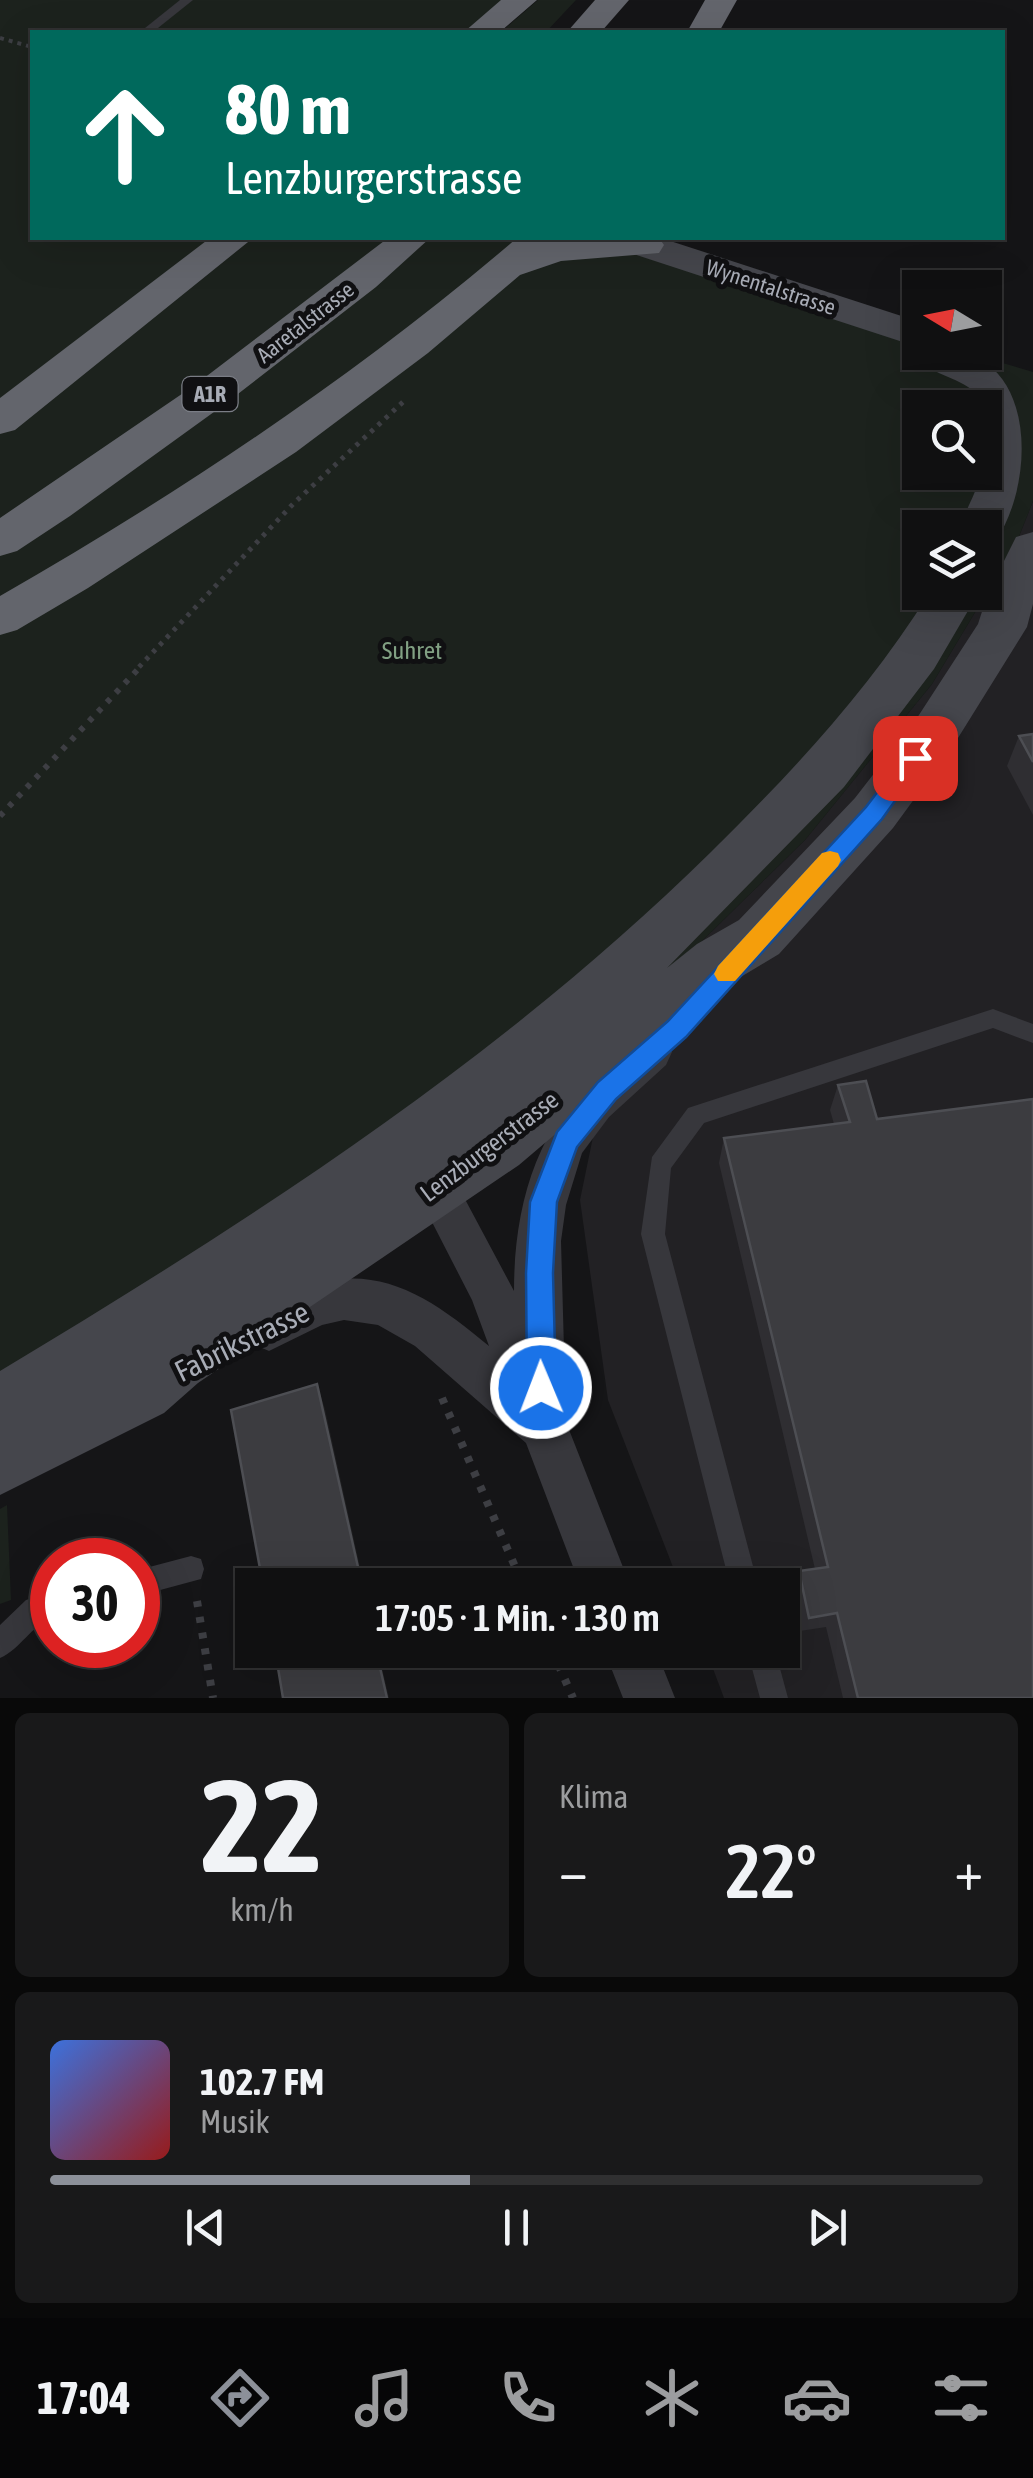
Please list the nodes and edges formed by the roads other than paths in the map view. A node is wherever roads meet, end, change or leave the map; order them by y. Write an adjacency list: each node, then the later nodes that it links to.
1 (187, 0): 5 (lane)
2 (520, 0): 6 (highway)
3 (721, 0): 8 (highway)
4 (626, 15): 7 (highway)
5 (149, 30)
6 (482, 30)
7 (588, 30)
8 (704, 30)
9 (231, 240): 19 (highway)
10 (356, 240): 21 (highway, Aaretalstrasse / A1R)
11 (409, 240): 24 (highway, Aaretalstrasse / A1R)
12 (538, 240): 14 (highway)
13 (636, 240): 14 (highway); 15 (main road, Wynentalstrasse)
14 (508, 267): 28 (highway)
15 (902, 334)
16 (1002, 359): 17 (main road)
17 (1032, 368)
18 (969, 370): 22 (main road, Wynentalstrasse)
19 (0, 420)
20 (1033, 466): 23 (main road)
21 (0, 496)
22 (990, 510)
23 (1002, 533)
24 (0, 540)
25 (1033, 548): 29 (main road, Lenzburgerstrasse)
26 (1033, 588): 29 (main road)
27 (944, 610): 32 (main road, Lenzburgerstrasse)
28 (0, 618)
29 (1002, 627): 30 (main road, Lenzburgerstrasse)
30 (759, 936): 32 (main road, Lenzburgerstrasse); 35 (street, Fabrikstrasse)
31 (1033, 1034): 38 (lane)
32 (421, 1167): 33 (main road, Lenzburgerstrasse); 34 (main road, Lenzburgerstrasse); 35 (street, Fabrikstrasse)
33 (139, 1388): 35 (street, Fabrikstrasse); 36 (main road, Lenzburgerstrasse)
34 (0, 1410)
35 (542, 1426): 37 (street, Fabrikstrasse)
36 (0, 1459)
37 (597, 1568)
38 (740, 1568)
39 (191, 1569): 40 (lane)
40 (160, 1577)
41 (30, 1616): 42 (lane)
42 (0, 1644)
43 (637, 1668): 45 (street)
44 (766, 1668): 46 (lane)
45 (649, 1698)
46 (774, 1698)

